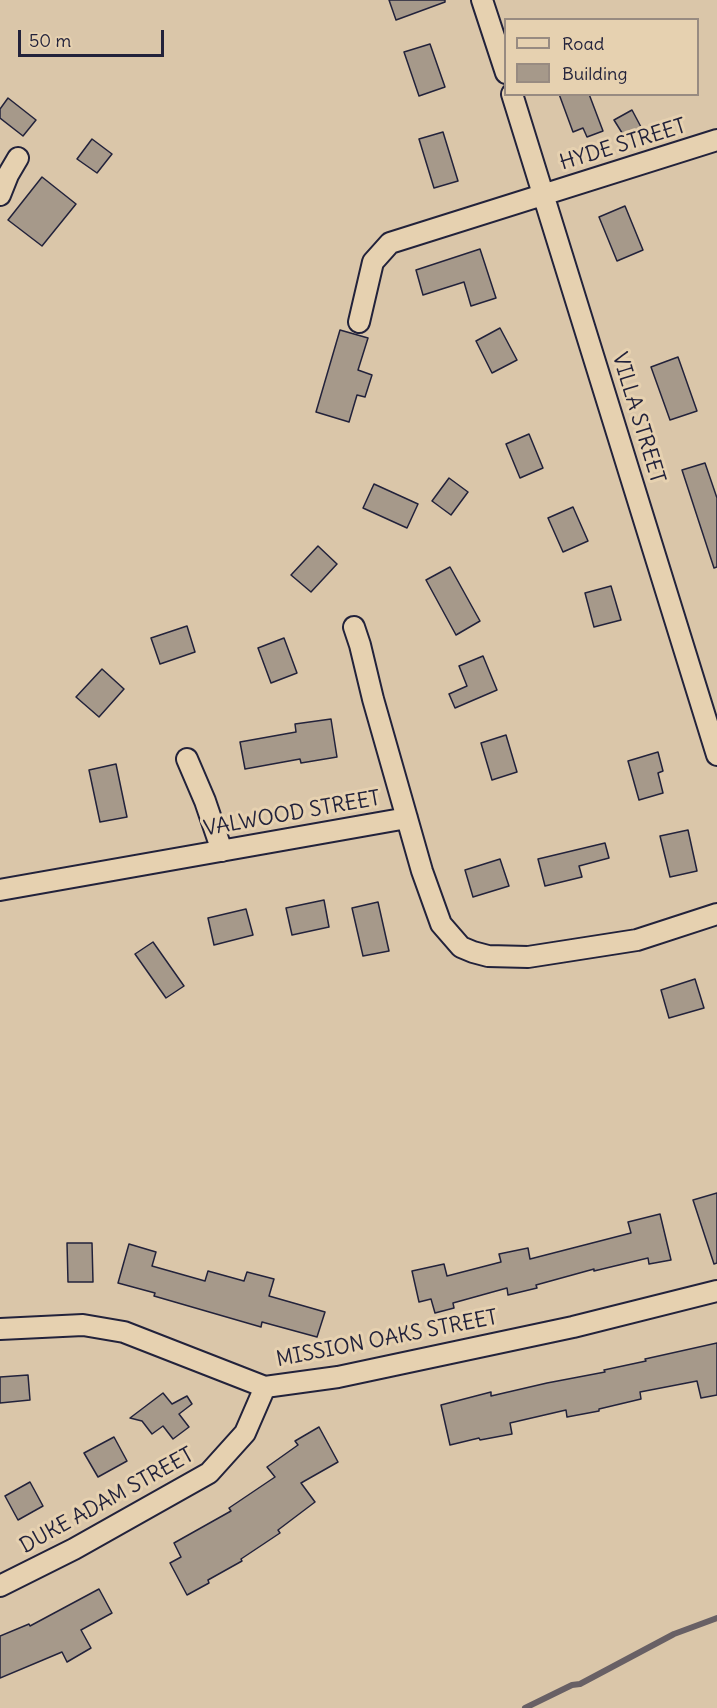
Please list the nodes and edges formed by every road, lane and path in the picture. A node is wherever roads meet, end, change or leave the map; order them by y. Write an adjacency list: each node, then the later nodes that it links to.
1 (482, 0): 2 (street)
2 (504, 67)
3 (513, 96): 7 (street, VILLA STREET)
4 (717, 140): 7 (street, HYDE STREET)
5 (18, 158): 6 (street)
6 (0, 195)
7 (544, 195): 8 (street, HYDE STREET); 10 (street, VILLA STREET)
8 (359, 322)
9 (354, 627): 12 (street)
10 (717, 755)
11 (187, 759): 13 (street)
12 (407, 818): 13 (street, VALWOOD STREET); 15 (street, VALWOOD STREET)
13 (222, 851): 14 (street, VALWOOD STREET)
14 (0, 890)
15 (717, 914)
16 (717, 1291): 18 (street, MISSION OAKS STREET)
17 (0, 1329): 18 (street, MISSION OAKS STREET)
18 (265, 1387): 19 (street, DUKE ADAM STREET)
19 (0, 1586)

